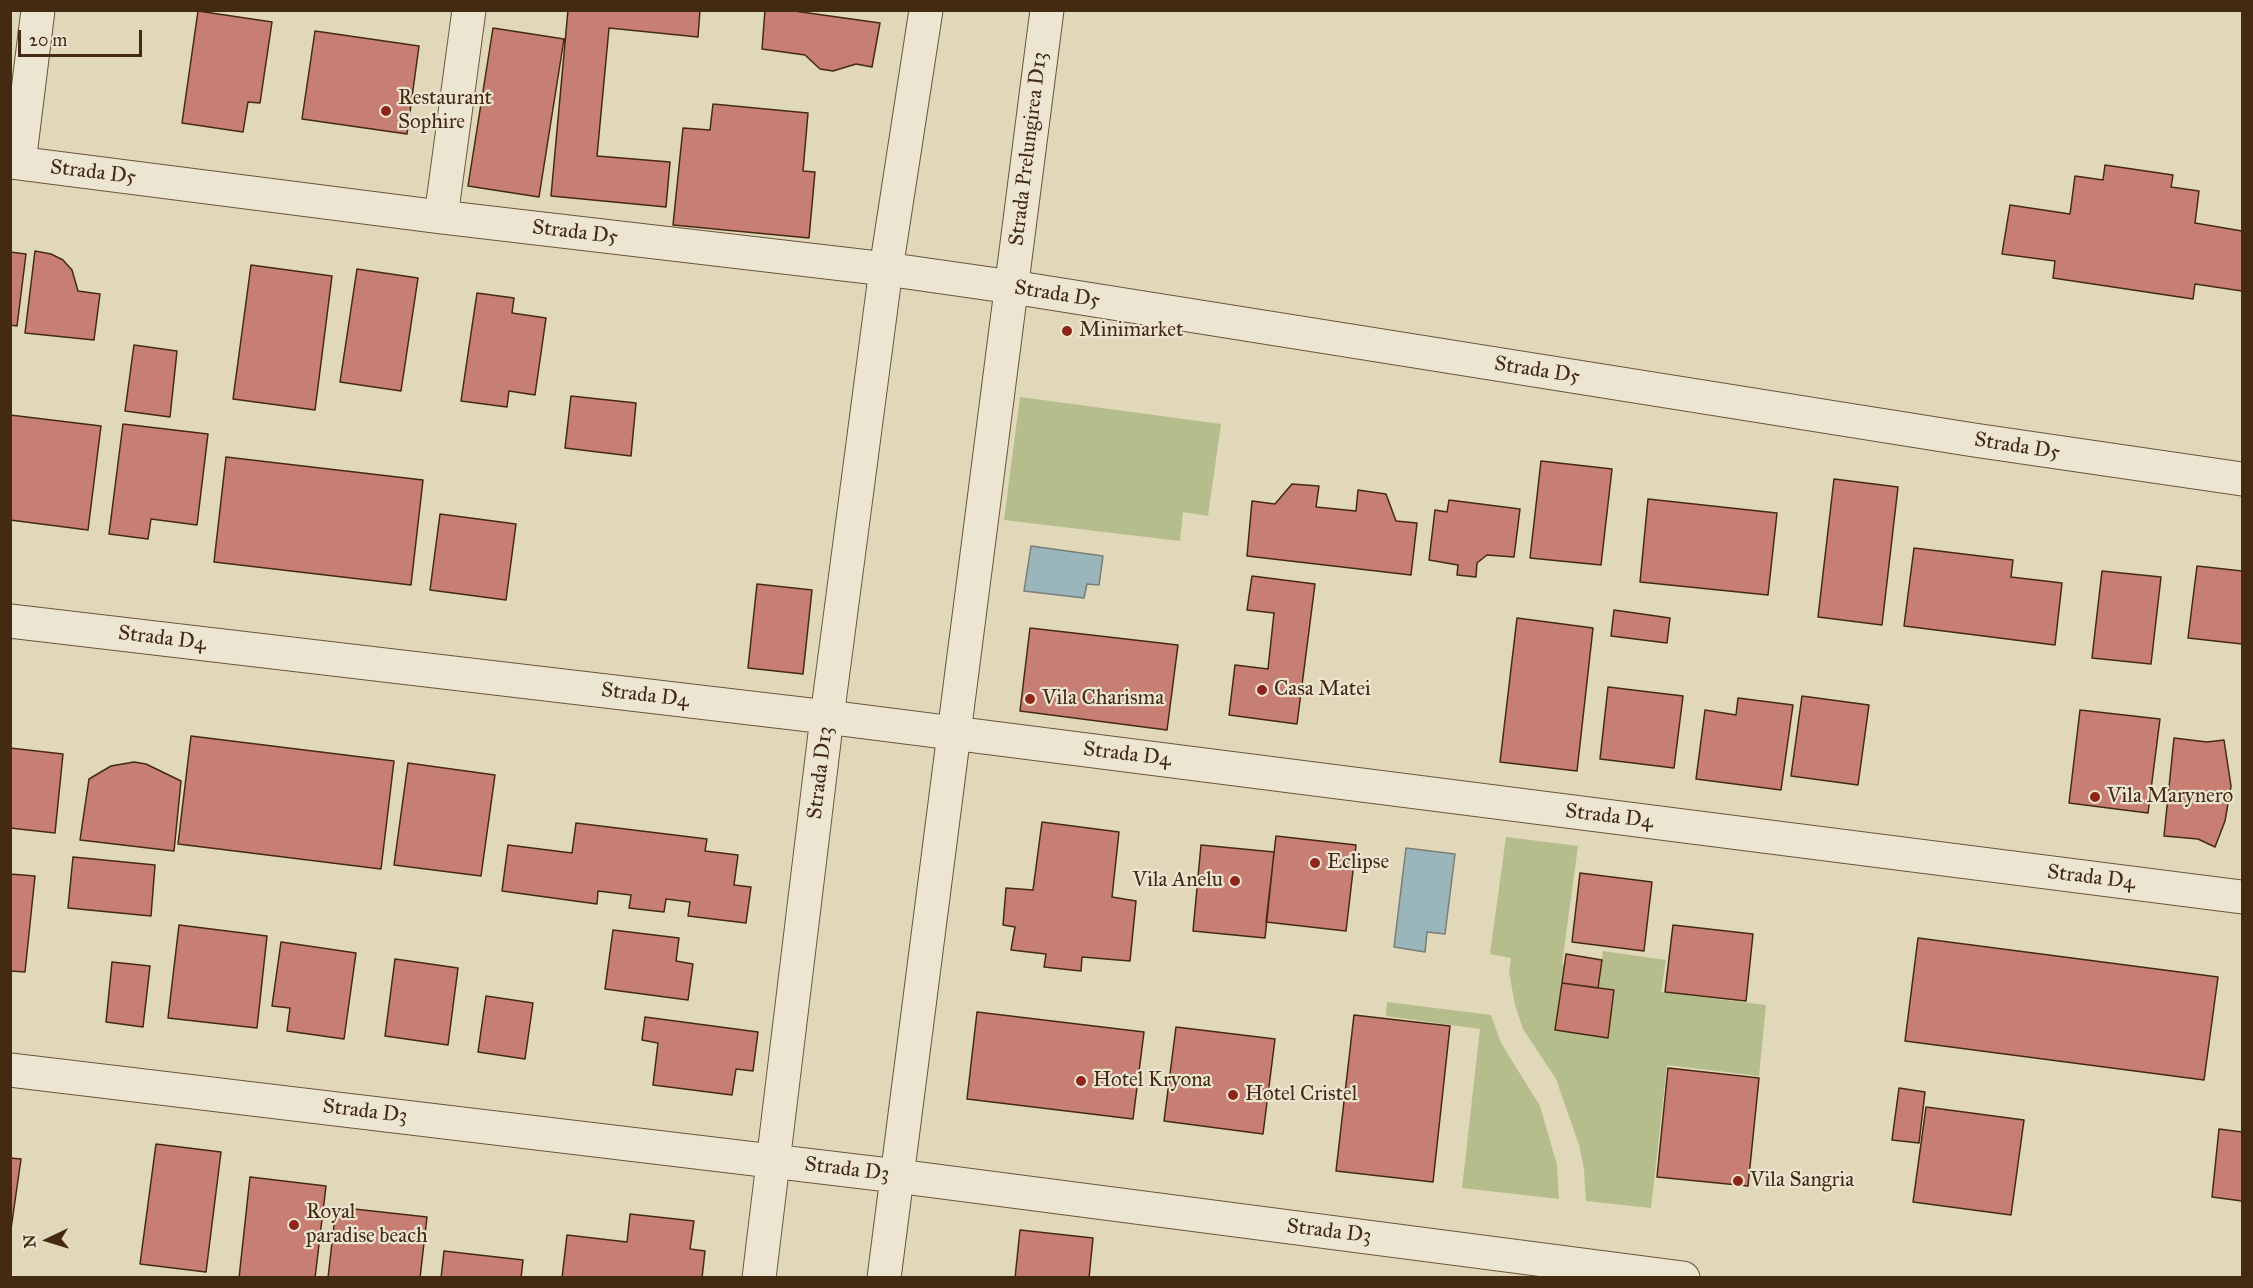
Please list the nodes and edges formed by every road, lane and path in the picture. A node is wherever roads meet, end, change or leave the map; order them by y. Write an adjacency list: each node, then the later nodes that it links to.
1 (38, 10): 5 (street)
2 (469, 10): 6 (street)
3 (926, 10): 7 (street)
4 (1047, 10): 8 (street, Strada Prelungirea D13)
5 (15, 163): 6 (street, Strada D5)
6 (441, 217): 7 (street, Strada D5)
7 (886, 269): 8 (street, Strada D5); 11 (street, Strada D13)
8 (1012, 287): 9 (street, Strada D5); 12 (street)
9 (2242, 479)
10 (10, 621): 11 (street, Strada D4)
11 (827, 717): 12 (street, Strada D4); 15 (street, Strada D13)
12 (953, 733): 13 (street, Strada D4); 16 (street)
13 (2242, 897)
14 (10, 1070): 15 (street, Strada D3)
15 (773, 1161): 16 (street, Strada D3); 17 (street, Strada D13)
16 (897, 1176): 18 (street); 19 (street, Strada D3)
17 (759, 1278)
18 (884, 1278)
19 (1683, 1278)

